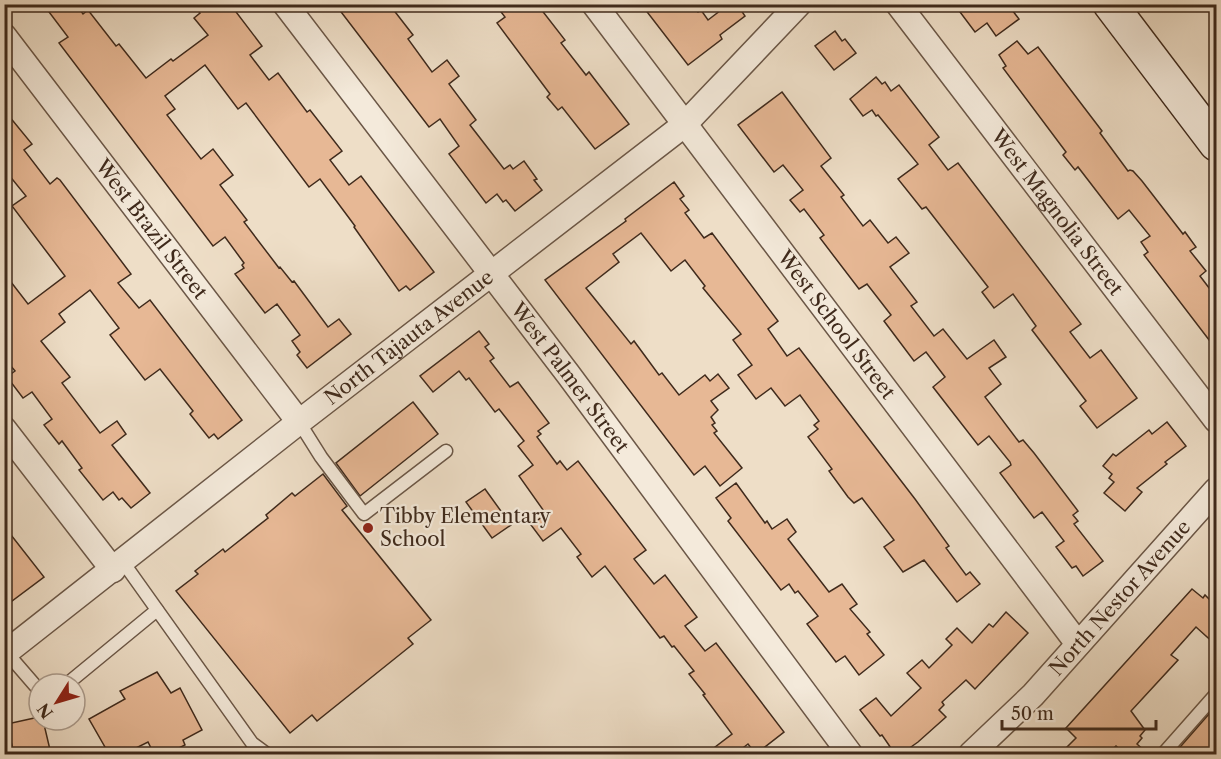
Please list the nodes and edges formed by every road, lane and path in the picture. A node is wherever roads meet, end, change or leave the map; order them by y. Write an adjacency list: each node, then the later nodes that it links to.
1 (285, 4): 9 (street, West Palmer Street)
2 (594, 4): 7 (street, West School Street)
3 (800, 4): 7 (street, North Tajauta Avenue)
4 (898, 4): 10 (street, West Magnolia Street)
5 (1110, 4): 8 (main road)
6 (4, 36): 11 (street, West Brazil Street)
7 (684, 125): 9 (street, North Tajauta Avenue); 17 (street, West School Street)
8 (1216, 144)
9 (490, 274): 11 (street, North Tajauta Avenue); 23 (street, West Palmer Street)
10 (1216, 420)
11 (299, 422): 13 (lane); 15 (street, North Tajauta Avenue)
12 (4, 429): 15 (street)
13 (446, 451)
14 (1216, 490): 17 (street, North Nestor Avenue)
15 (118, 566): 16 (lane); 18 (street, North Tajauta Avenue)
16 (157, 610): 19 (lane); 22 (lane)
17 (1078, 644): 24 (street, North Nestor Avenue)
18 (6, 654): 20 (lane)
19 (82, 672)
20 (27, 677)
21 (1216, 694): 25 (lane)
22 (267, 754)
23 (850, 754)
24 (971, 754)
25 (1162, 754)

